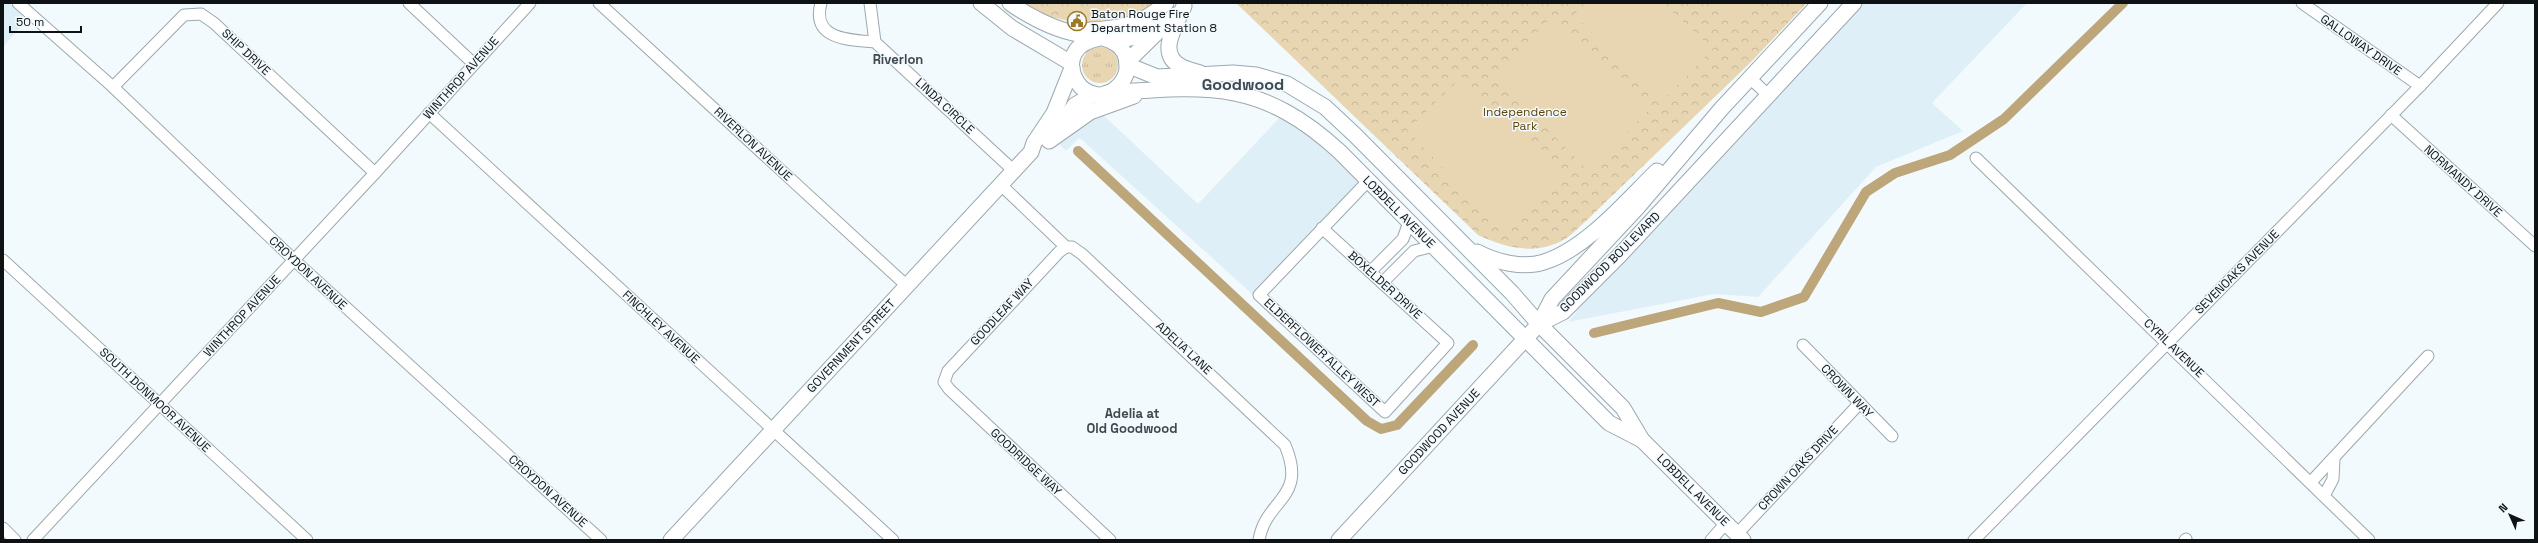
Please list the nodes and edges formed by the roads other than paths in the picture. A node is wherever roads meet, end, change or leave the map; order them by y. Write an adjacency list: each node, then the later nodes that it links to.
1 (18, 3): 26 (street, CROYDON AVENUE)
2 (409, 3): 19 (street)
3 (530, 3): 19 (street, WINTHROP AVENUE)
4 (599, 3): 56 (street, RIVERLON AVENUE)
5 (821, 3): 17 (street)
6 (870, 3): 17 (street)
7 (981, 3): 18 (main road)
8 (1010, 3): 15 (main road)
9 (1166, 3): 15 (main road)
10 (1820, 3): 24 (main road, GOODWOOD BOULEVARD)
11 (1854, 3): 31 (main road, GOODWOOD BOULEVARD)
12 (2302, 3): 25 (street, GALLOWAY DRIVE)
13 (2498, 3): 25 (street, SEVENOAKS AVENUE)
14 (1181, 4): 16 (main road); 20 (main road); 22 (main road)
15 (1073, 33): 16 (main road)
16 (1107, 40): 20 (main road); 21 (main road)
17 (875, 42): 40 (street, LINDA CIRCLE)
18 (1054, 53): 21 (main road); 27 (main road)
19 (474, 64): 33 (street, WINTHROP AVENUE)
20 (1127, 64): 22 (main road, LOBDELL AVENUE); 29 (main road)
21 (1072, 66): 27 (main road, GOVERNMENT STREET); 29 (main road)
22 (1202, 74): 23 (main road, LOBDELL AVENUE)
23 (1256, 75): 30 (main road); 35 (main road, LOBDELL AVENUE)
24 (1750, 78): 31 (street); 32 (main road, GOODWOOD BOULEVARD)
25 (2420, 86): 34 (street, SEVENOAKS AVENUE)
26 (113, 88): 41 (street, SHIP DRIVE); 53 (street, CROYDON AVENUE)
27 (1064, 90): 37 (main road, GOVERNMENT STREET)
28 (1146, 90): 29 (main road, LOBDELL AVENUE); 30 (main road, LOBDELL AVENUE); 36 (main road)
29 (1100, 94): 36 (main road, GOVERNMENT STREET)
30 (1250, 95): 38 (main road, LOBDELL AVENUE)
31 (1768, 95): 51 (main road, GOODWOOD BOULEVARD)
32 (1722, 108): 44 (main road, GOODWOOD BOULEVARD); 50 (main road)
33 (429, 113): 41 (street, WINTHROP AVENUE); 66 (street, FINCHLEY AVENUE)
34 (2391, 115): 48 (street, NORMANDY DRIVE); 59 (street, SEVENOAKS AVENUE)
35 (1356, 135): 38 (main road); 50 (main road, LOBDELL AVENUE)
36 (1049, 141): 37 (main road, GOVERNMENT STREET)
37 (1031, 152): 40 (main road, GOVERNMENT STREET)
38 (1339, 152): 42 (main road, LOBDELL AVENUE)
39 (1976, 158): 59 (street, CYRIL AVENUE)
40 (1014, 170): 43 (main road, GOVERNMENT STREET)
41 (375, 173): 53 (street, WINTHROP AVENUE)
42 (1368, 181): 45 (main road, LOBDELL AVENUE); 46 (street)
43 (1002, 185): 49 (street, ADELIA LANE); 56 (main road, GOVERNMENT STREET)
44 (1637, 208): 51 (main road); 57 (main road, GOODWOOD BOULEVARD)
45 (1409, 222): 47 (main road, LOBDELL AVENUE); 54 (street)
46 (1322, 228): 54 (street, BOXELDER DRIVE); 65 (street, ELDERFLOWER ALLEY WEST)
47 (1434, 246): 55 (street); 58 (main road, LOBDELL AVENUE)
48 (2535, 246)
49 (1066, 247): 62 (street, GOODLEAF WAY); 82 (street, ADELIA LANE)
50 (1467, 247): 57 (main road, LOBDELL AVENUE)
51 (1619, 256): 57 (main road, GOODWOOD BOULEVARD)
52 (3, 260): 64 (street, SOUTH DONMOOR AVENUE)
53 (294, 260): 64 (street, WINTHROP AVENUE); 78 (street, CROYDON AVENUE)
54 (1370, 272): 55 (street, BOXELDER DRIVE)
55 (1382, 283): 65 (street, BOXELDER DRIVE)
56 (907, 286): 66 (main road, GOVERNMENT STREET)
57 (1540, 324): 58 (main road, GOODWOOD AVENUE); 68 (main road, LOBDELL AVENUE)
58 (1525, 339): 68 (main road, LOBDELL AVENUE); 83 (main road, GOODWOOD AVENUE)
59 (2168, 342): 70 (street, CYRIL AVENUE); 85 (street, SEVENOAKS AVENUE)
60 (1803, 345): 63 (street, CROWN WAY)
61 (2428, 356): 69 (street)
62 (944, 382): 81 (street, GOODRIDGE WAY)
63 (1860, 403): 67 (street, CROWN WAY); 74 (street, CROWN OAKS DRIVE)
64 (159, 405): 76 (street, WINTHROP AVENUE); 77 (street, SOUTH DONMOOR AVENUE)
65 (1385, 412)
66 (774, 429): 79 (main road, GOVERNMENT STREET); 80 (street, FINCHLEY AVENUE)
67 (1892, 436)
68 (1642, 440): 72 (main road, LOBDELL AVENUE)
69 (2334, 459): 70 (street); 71 (street)
70 (2311, 482): 71 (street, CYRIL AVENUE)
71 (2324, 496): 86 (street, CYRIL AVENUE)
72 (1726, 523): 74 (main road, LOBDELL AVENUE); 84 (street)
73 (3, 528): 75 (street)
74 (1740, 537)
75 (15, 540)
76 (33, 540)
77 (307, 540)
78 (601, 540)
79 (671, 540)
80 (893, 540)
81 (1110, 540)
82 (1259, 540)
83 (1339, 540)
84 (1711, 540)
85 (1974, 540)
86 (2369, 540)

